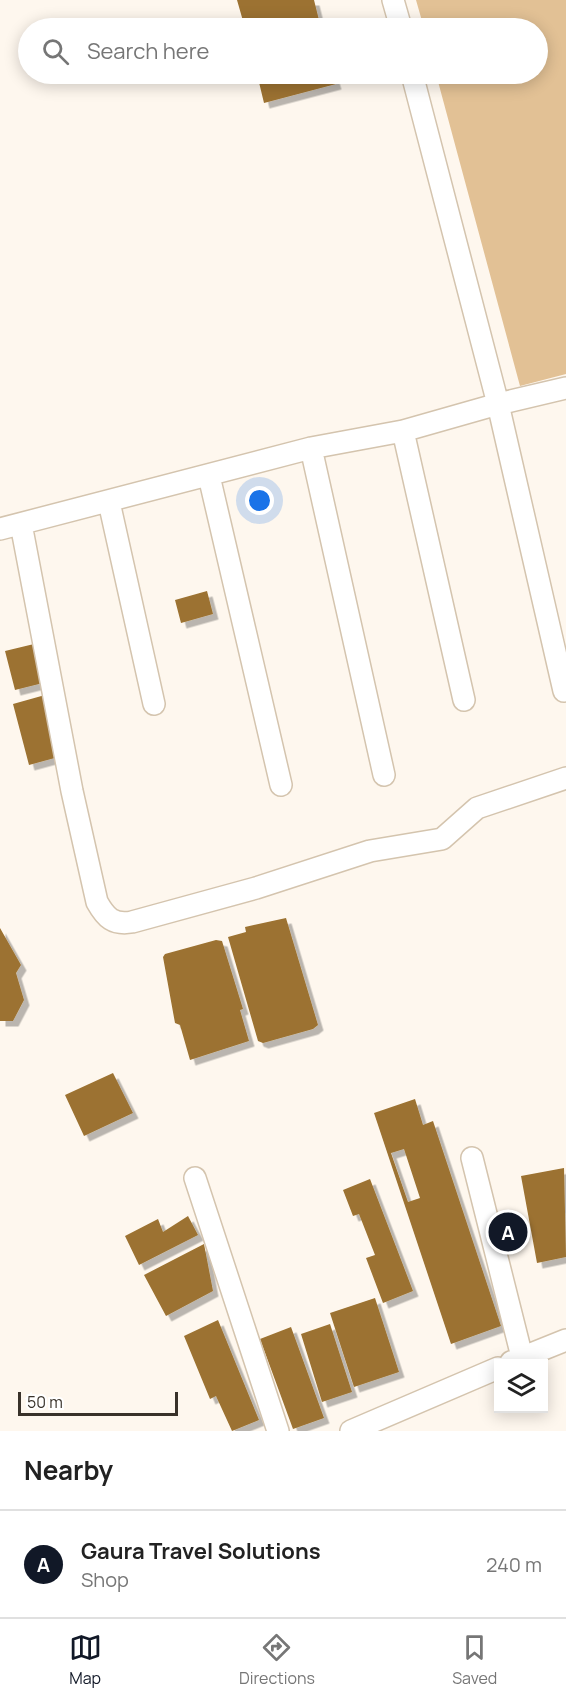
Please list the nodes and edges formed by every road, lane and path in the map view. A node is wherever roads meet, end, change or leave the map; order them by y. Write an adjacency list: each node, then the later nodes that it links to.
1 (393, 0): 2 (street)
2 (398, 18)
3 (415, 84): 5 (street)
4 (566, 388): 5 (street)
5 (498, 404): 6 (street); 12 (street)
6 (404, 431): 7 (street); 13 (street)
7 (311, 448): 8 (street); 15 (street)
8 (209, 476): 9 (street); 17 (street)
9 (109, 502): 10 (street); 14 (street)
10 (21, 524): 11 (street); 16 (street)
11 (0, 529)
12 (564, 691)
13 (464, 700)
14 (154, 704)
15 (384, 776)
16 (566, 778)
17 (281, 785)
18 (472, 1158): 21 (street)
19 (195, 1178): 24 (street)
20 (566, 1340): 22 (street)
21 (515, 1359)
22 (518, 1359)
23 (494, 1370): 25 (street)
24 (278, 1431)
25 (351, 1431)

